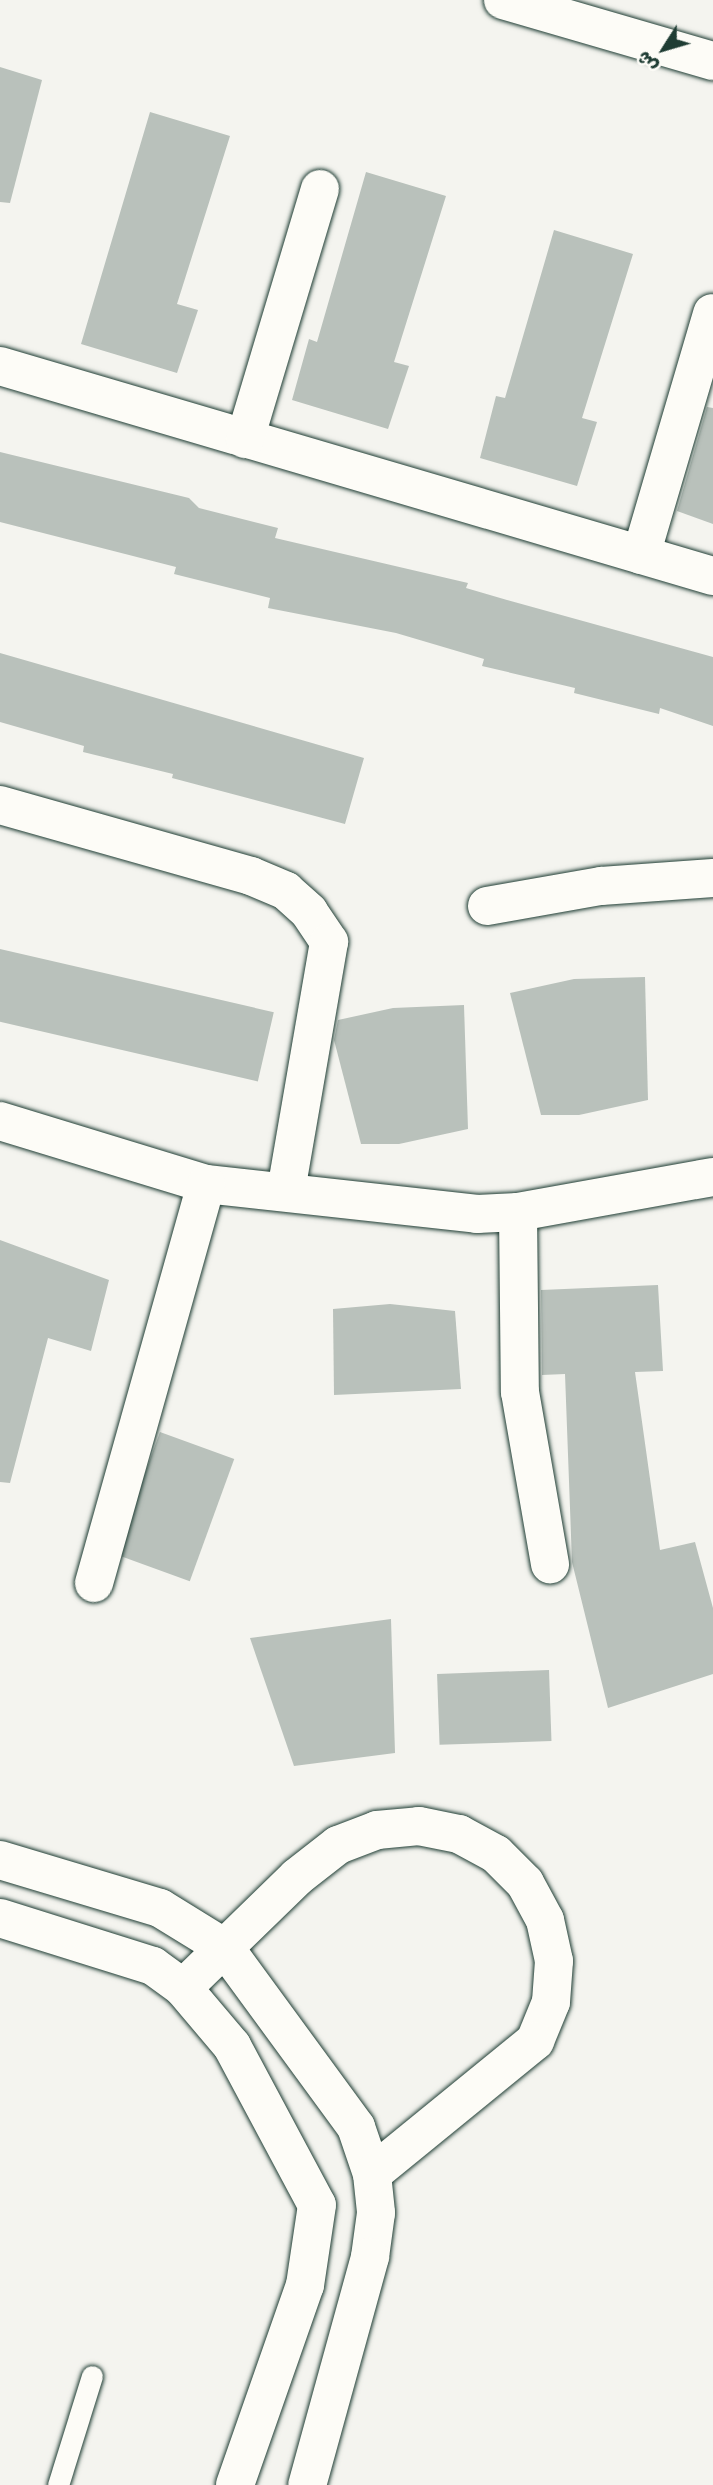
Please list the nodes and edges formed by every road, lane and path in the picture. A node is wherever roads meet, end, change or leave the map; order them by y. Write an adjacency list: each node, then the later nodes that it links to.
1 (503, 0): 2 (street)
2 (713, 61)
3 (320, 189): 6 (street)
4 (712, 313): 7 (street)
5 (0, 366): 6 (street)
6 (245, 439): 7 (street)
7 (641, 555): 8 (street)
8 (713, 576)
9 (0, 805): 15 (street)
10 (713, 878): 11 (street)
11 (488, 906)
12 (0, 1121): 14 (street)
13 (713, 1177): 16 (street)
14 (206, 1184): 15 (street); 18 (street)
15 (286, 1191): 16 (street)
16 (518, 1212): 17 (street)
17 (550, 1564)
18 (94, 1583)
19 (0, 1860): 21 (street)
20 (0, 1917): 22 (street)
21 (225, 1948): 22 (street); 23 (street); 23 (street)
22 (183, 1988): 24 (street)
23 (372, 2174): 25 (street)
24 (304, 2285): 25 (street); 28 (street)
25 (358, 2301): 29 (street)
26 (92, 2376): 27 (lane)
27 (58, 2485)
28 (235, 2485)
29 (307, 2485)

